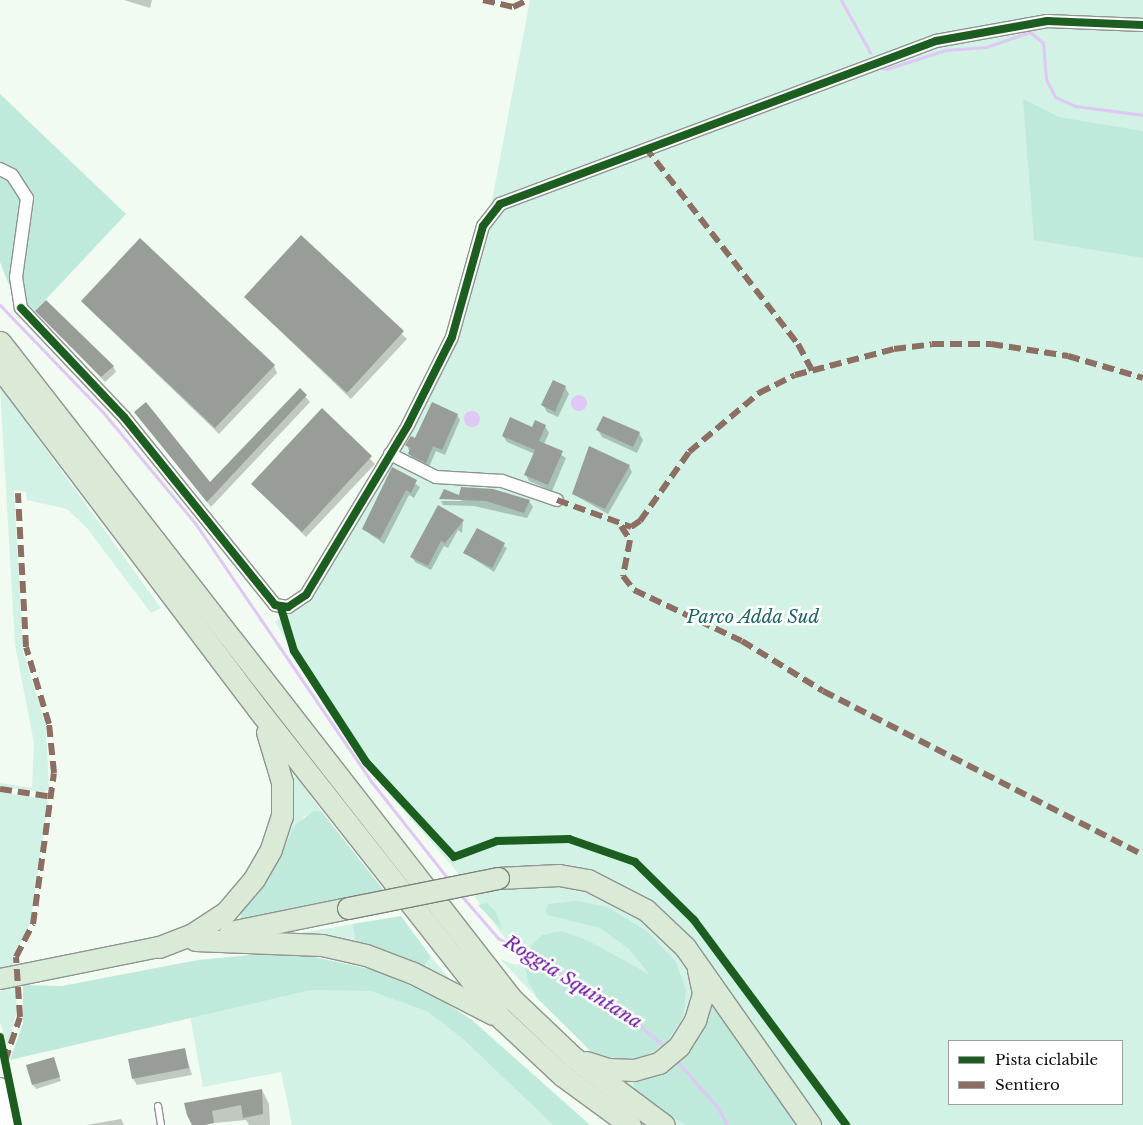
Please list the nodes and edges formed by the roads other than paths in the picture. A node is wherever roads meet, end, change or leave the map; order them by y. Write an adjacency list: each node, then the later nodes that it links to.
1 (1143, 25): 5 (street)
2 (0, 170): 5 (street)
3 (0, 342): 13 (highway)
4 (0, 368): 7 (highway)
5 (390, 454): 6 (street)
6 (557, 500)
7 (257, 708): 9 (highway); 12 (highway)
8 (195, 940): 9 (highway); 10 (highway, bridge); 12 (highway)
9 (159, 947): 11 (main road)
10 (697, 966): 13 (highway); 20 (highway)
11 (0, 979)
12 (502, 1019): 18 (highway)
13 (574, 1058): 19 (highway)
14 (0, 1086): 16 (street)
15 (158, 1106): 17 (lane)
16 (8, 1125)
17 (161, 1125)
18 (630, 1125)
19 (664, 1125)
20 (810, 1125)

